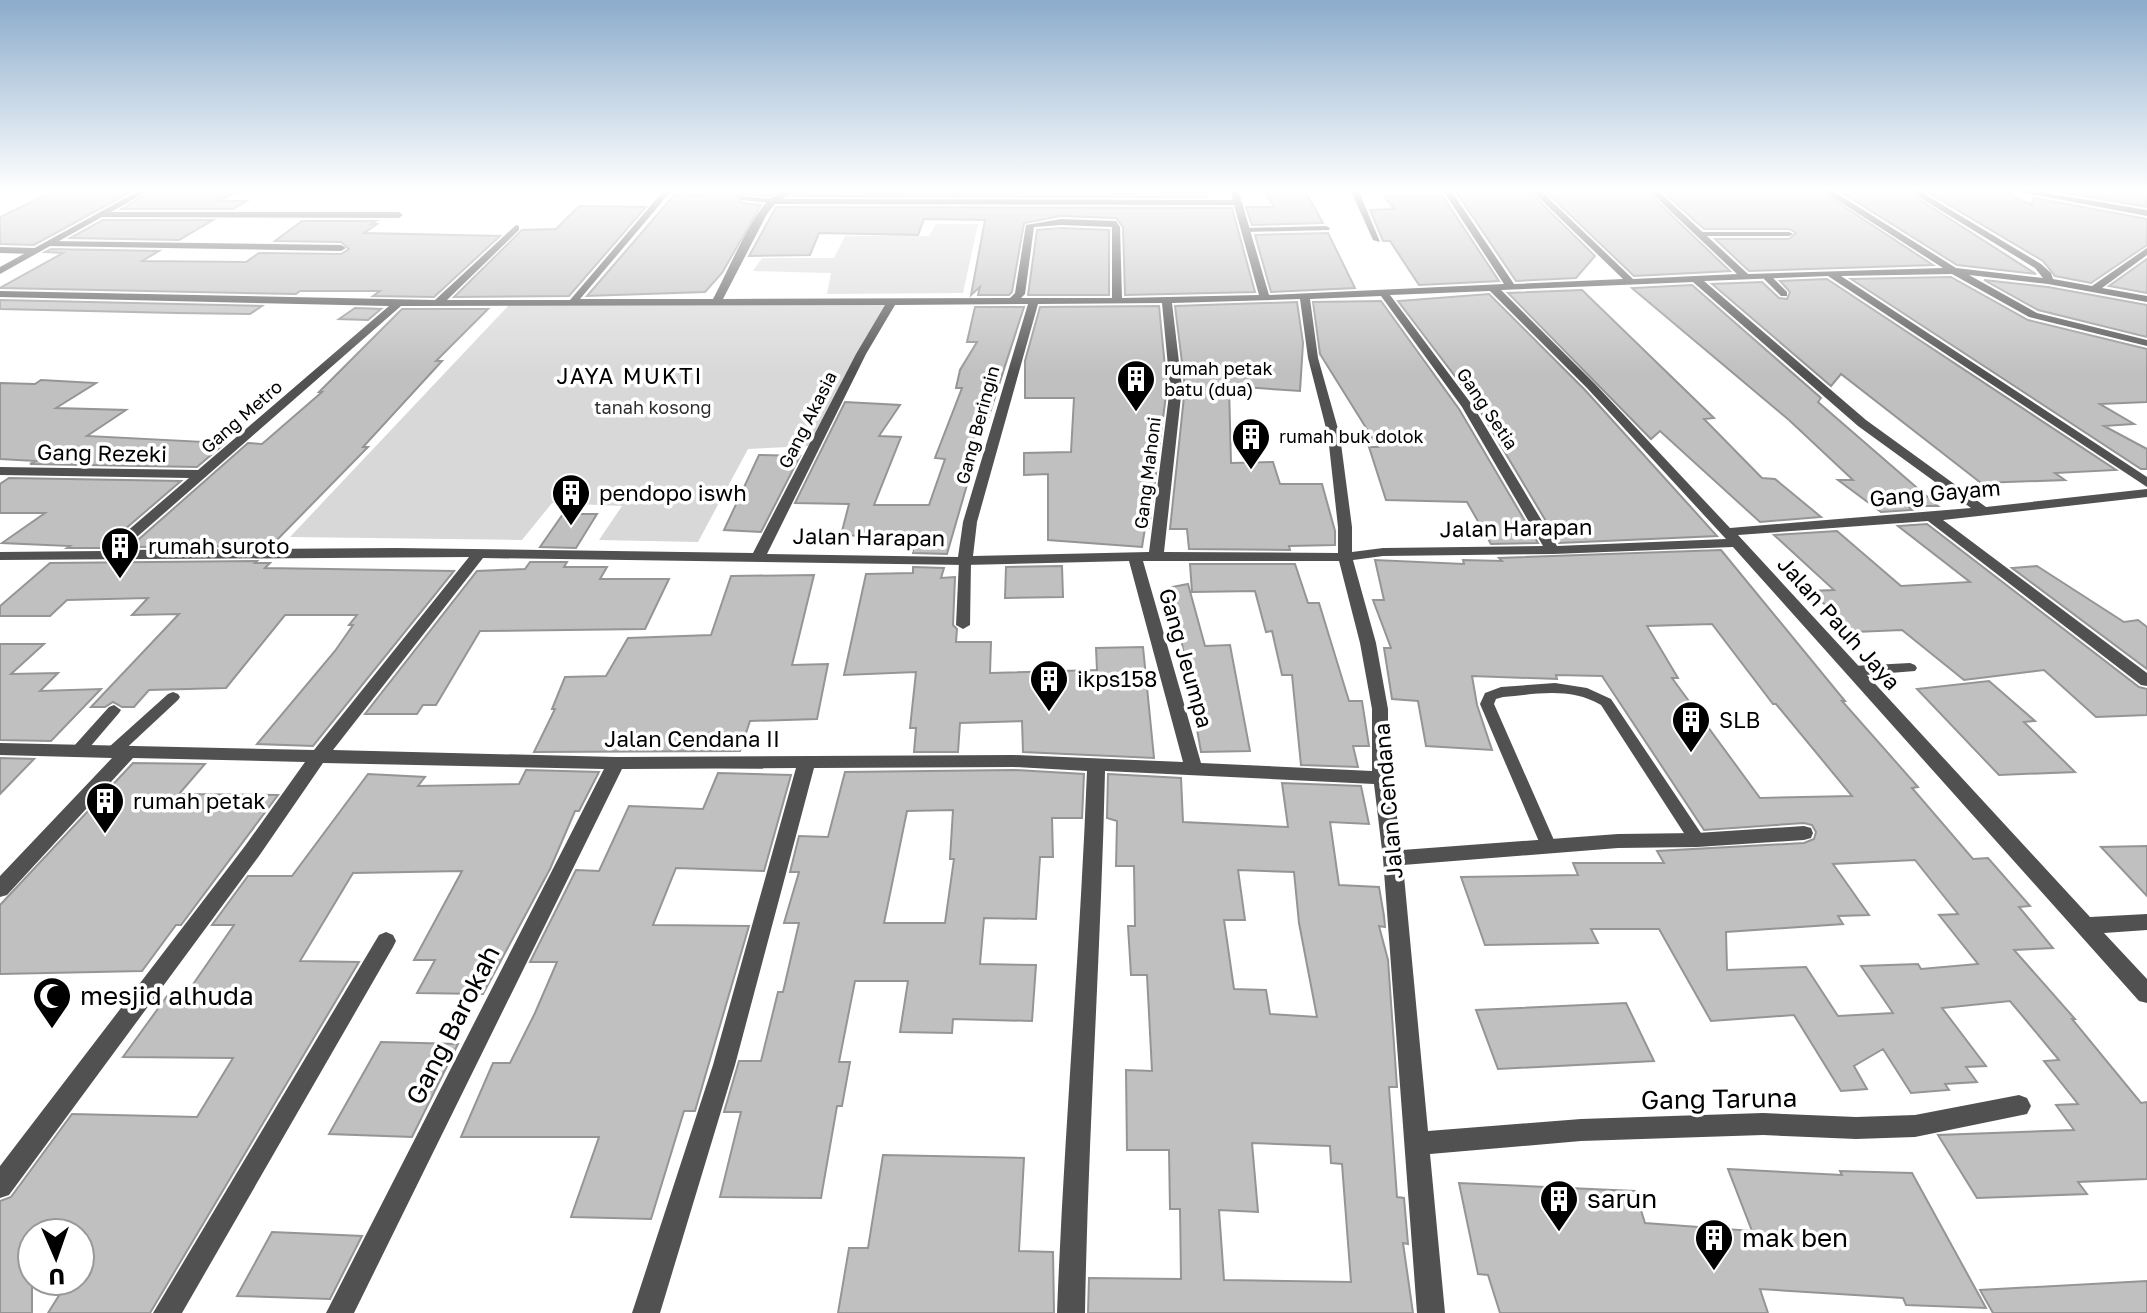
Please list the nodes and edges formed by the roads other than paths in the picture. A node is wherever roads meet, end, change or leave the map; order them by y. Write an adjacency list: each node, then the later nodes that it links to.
1 (10, 250): 13 (street)
2 (493, 250): 40 (street)
3 (617, 250): 38 (street)
4 (745, 250): 36 (street)
5 (1026, 250): 34 (street)
6 (1116, 250): 37 (street)
7 (1252, 250): 30 (street)
8 (1487, 250): 23 (street)
9 (1598, 250): 22 (street)
10 (1717, 250): 18 (street)
11 (1921, 250): 16 (street)
12 (2012, 250): 21 (street)
13 (35, 251): 15 (street)
14 (2147, 251): 25 (street)
15 (0, 271)
16 (1954, 271): 17 (street); 21 (street); 41 (street)
17 (1830, 273): 19 (street); 44 (street)
18 (1746, 277): 19 (street); 20 (street)
19 (1767, 277): 28 (lane)
20 (1696, 280): 22 (street); 46 (street)
21 (2048, 281): 25 (street)
22 (1631, 282): 23 (street)
23 (1511, 287): 24 (street)
24 (1493, 288): 27 (street); 48 (street, Jalan Pauh Jaya)
25 (2095, 288): 32 (street)
26 (0, 294): 39 (street)
27 (1384, 294): 29 (street); 49 (street, Gang Setia)
28 (1784, 294)
29 (1305, 297): 30 (street); 55 (street, Jalan Cendana)
30 (1265, 298): 31 (street)
31 (1167, 299): 37 (street); 53 (street, Gang Mahoni)
32 (2147, 299)
33 (893, 300): 34 (street); 36 (street); 56 (street, Gang Akasia)
34 (1014, 300): 35 (street)
35 (1034, 300): 37 (street); 57 (street, Gang Beringin)
36 (717, 301): 38 (street)
37 (1117, 301)
38 (573, 302): 40 (street)
39 (398, 303): 40 (street); 43 (street, Gang Metro)
40 (438, 303)
41 (2147, 343)
42 (0, 471): 43 (street, Gang Rezeki)
43 (204, 474): 50 (street, Gang Metro)
44 (2147, 483)
45 (2147, 493): 46 (street, Gang Gayam)
46 (1983, 511): 47 (street, Gang Gayam)
47 (1931, 517): 48 (street, Gang Gayam); 61 (street)
48 (1732, 538): 49 (street, Jalan Harapan); 60 (street, Jalan Pauh Jaya)
49 (1553, 550): 55 (street, Jalan Harapan)
50 (108, 555): 51 (street, Jalan Harapan); 52 (street, Jalan Harapan)
51 (478, 555): 56 (street, Jalan Harapan); 67 (street)
52 (0, 556)
53 (1156, 556): 54 (street, Jalan Harapan); 55 (street, Jalan Harapan)
54 (1135, 557): 57 (street, Jalan Harapan); 71 (street, Gang Jeumpa)
55 (1345, 557): 72 (street, Jalan Cendana)
56 (758, 558): 57 (street, Jalan Harapan)
57 (965, 561): 58 (lane)
58 (963, 625)
59 (1910, 668): 60 (lane)
60 (1853, 671): 79 (street, Jalan Pauh Jaya)
61 (2147, 681)
62 (173, 697): 66 (lane)
63 (114, 710): 65 (lane)
64 (0, 749): 65 (street, Jalan Cendana II)
65 (79, 750): 66 (street, Jalan Cendana II)
66 (122, 751): 67 (street, Jalan Cendana II); 77 (street)
67 (318, 757): 68 (street, Jalan Cendana II); 84 (street)
68 (616, 763): 69 (street, Jalan Cendana II); 86 (street, Gang Barokah)
69 (806, 764): 70 (street, Jalan Cendana II); 87 (street)
70 (1096, 765): 71 (street, Jalan Cendana II); 88 (street)
71 (1194, 771): 72 (street, Jalan Cendana II)
72 (1383, 778): 76 (street, Jalan Cendana)
73 (1804, 833): 74 (street)
74 (1697, 840): 75 (street); 75 (lane)
75 (1549, 847): 76 (street)
76 (1393, 858): 83 (street, Jalan Cendana)
77 (0, 889)
78 (2147, 922): 79 (street)
79 (2084, 926): 81 (street, Jalan Pauh Jaya)
80 (386, 941): 85 (street)
81 (2147, 994)
82 (2019, 1106): 83 (street, Gang Taruna)
83 (1419, 1143): 89 (street, Jalan Cendana)
84 (0, 1186)
85 (167, 1313)
86 (340, 1313)
87 (646, 1313)
88 (1071, 1313)
89 (1431, 1313)

